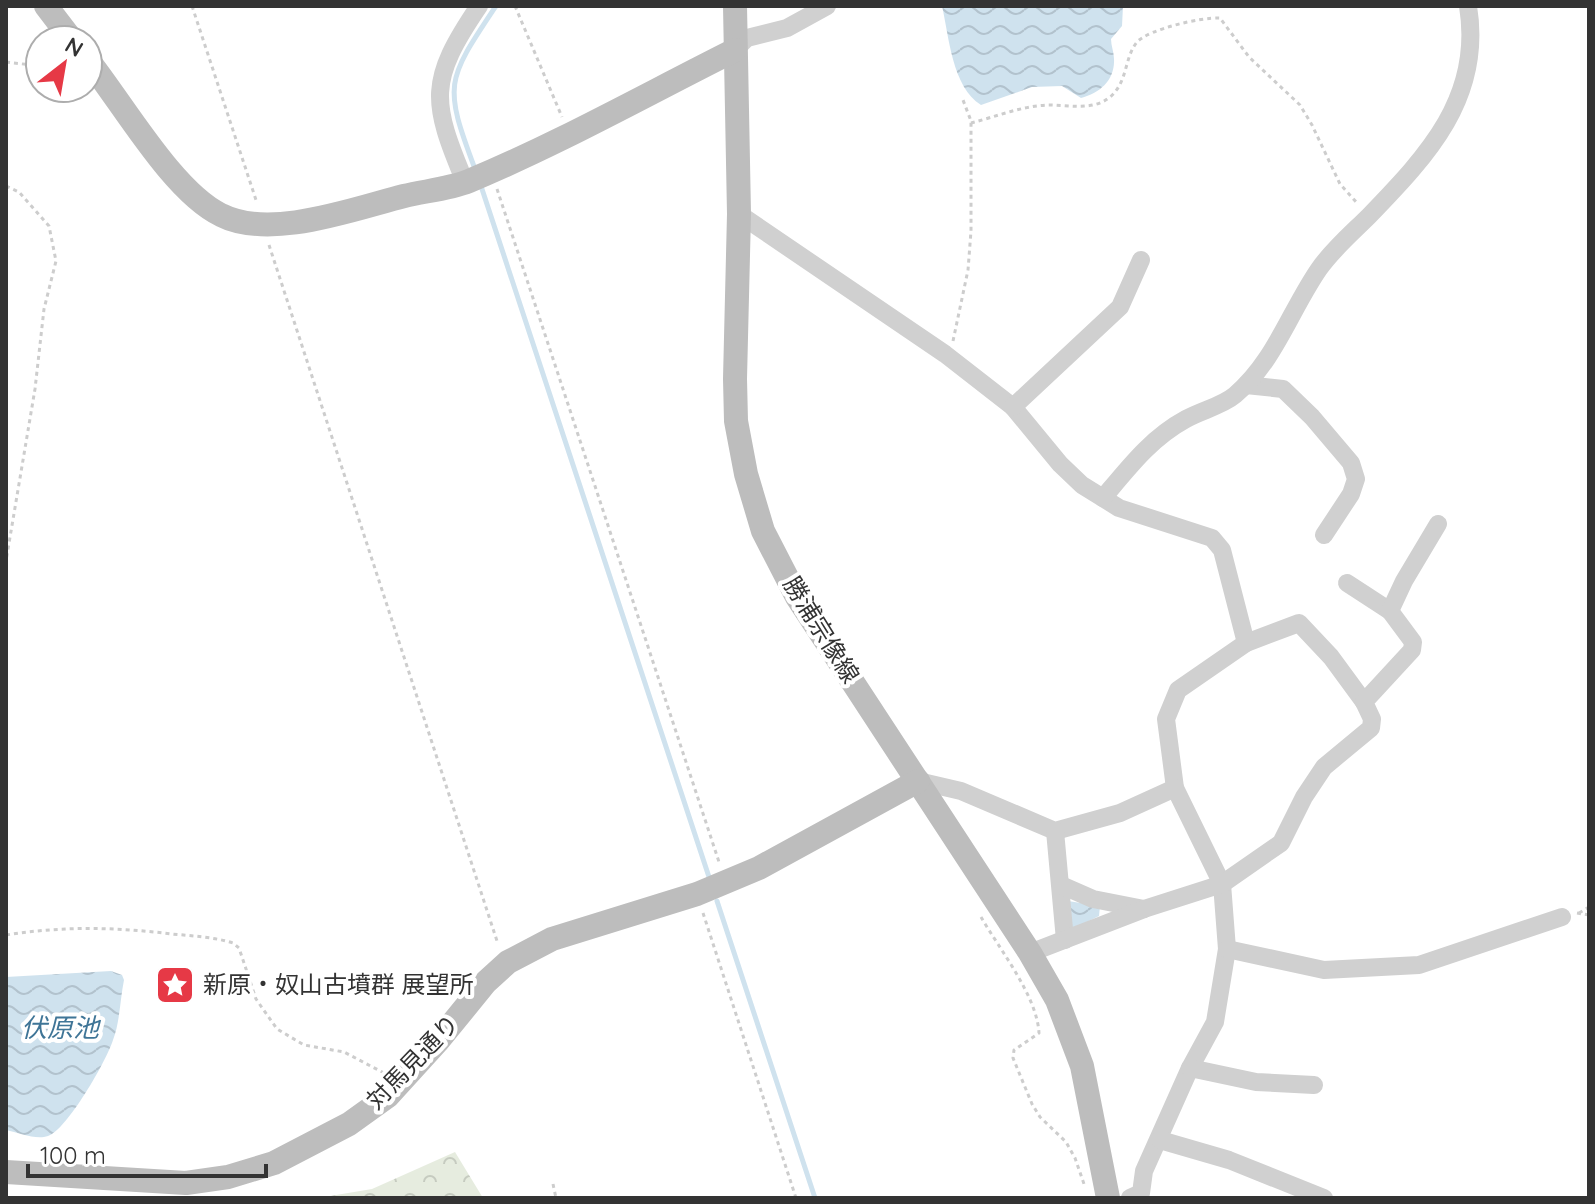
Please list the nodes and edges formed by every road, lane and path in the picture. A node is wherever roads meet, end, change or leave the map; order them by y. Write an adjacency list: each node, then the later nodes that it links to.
1 (46, 6): 8 (street)
2 (192, 6): 18 (path)
3 (479, 6): 14 (street)
4 (515, 6): 13 (path)
5 (735, 6): 9 (street, 勝浦宗像線)
6 (827, 6): 9 (street)
7 (1468, 6): 16 (street)
8 (60, 24)
9 (735, 50): 13 (street); 17 (street, 勝浦宗像線)
10 (104, 82): 18 (street)
11 (963, 100): 12 (path)
12 (971, 123): 16 (path); 20 (path)
13 (569, 132): 14 (street)
14 (478, 176): 18 (street); 34 (path)
15 (6, 186): 26 (path)
16 (1371, 213): 21 (street)
17 (739, 214): 20 (street); 31 (street, 勝浦宗像線)
18 (262, 225): 46 (path)
19 (1141, 260): 22 (street)
20 (945, 354): 22 (street)
21 (1246, 385): 23 (street); 25 (street)
22 (1013, 407): 23 (street)
23 (1103, 498): 29 (street)
24 (1438, 524): 28 (street)
25 (1324, 535)
26 (6, 561)
27 (1347, 583): 28 (street)
28 (1390, 611): 30 (street)
29 (1246, 643): 30 (street); 32 (street)
30 (1364, 702): 35 (street)
31 (918, 781): 33 (street); 34 (street, 対馬見通り); 45 (street, 勝浦宗像線)
32 (1175, 788): 33 (street); 35 (street)
33 (1055, 831): 36 (street)
34 (726, 882): 37 (street, 対馬見通り)
35 (1222, 884): 39 (street); 44 (street)
36 (1061, 885): 39 (street); 43 (street)
37 (697, 894): 46 (street, 対馬見通り); 56 (path)
38 (1589, 907): 40 (path)
39 (1144, 909): 43 (street)
40 (1570, 915): 44 (street)
41 (980, 916): 53 (path)
42 (6, 935): 48 (path)
43 (1065, 940): 45 (street)
44 (1227, 949): 47 (street)
45 (1030, 953): 57 (street, 勝浦宗像線)
46 (508, 962): 48 (street, 対馬見通り)
47 (1190, 1068): 49 (street); 50 (street)
48 (403, 1080): 51 (street, 対馬見通り)
49 (1314, 1085)
50 (1160, 1140): 54 (street); 58 (street)
51 (6, 1172)
52 (553, 1184): 55 (path)
53 (1084, 1185)
54 (1138, 1196)
55 (556, 1198)
56 (796, 1198)
57 (1108, 1198)
58 (1324, 1198)

